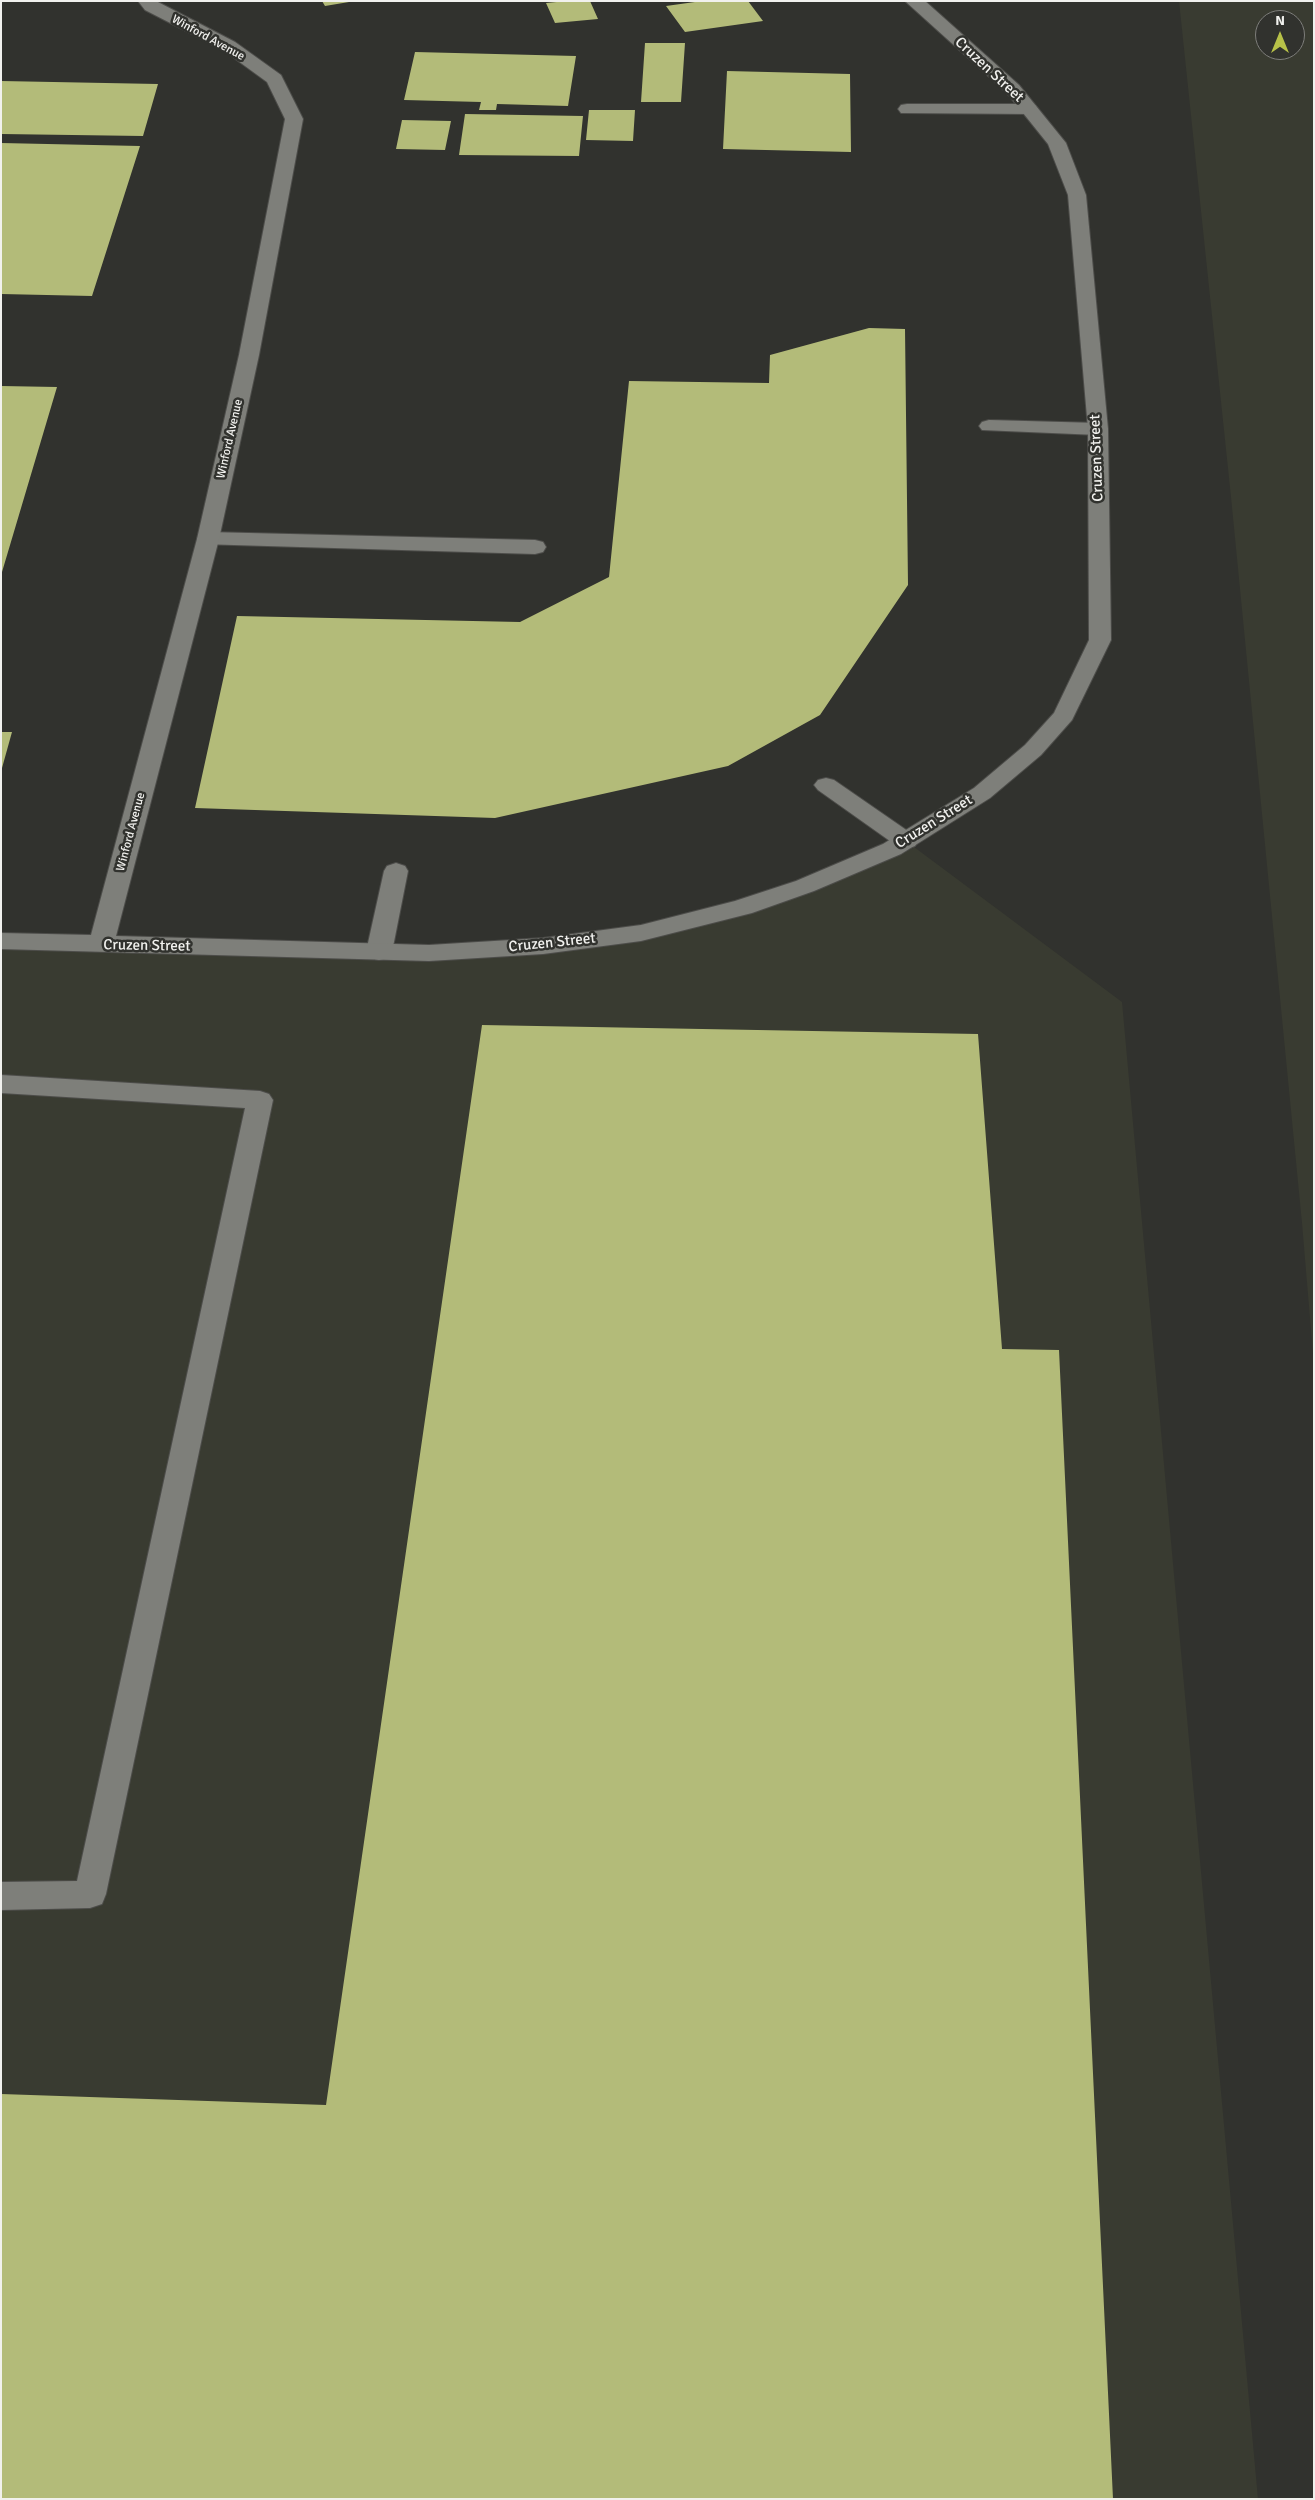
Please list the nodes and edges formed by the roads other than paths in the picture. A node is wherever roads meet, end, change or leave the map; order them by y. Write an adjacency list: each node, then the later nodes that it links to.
1 (147, 1): 7 (street, Winford Avenue)
2 (914, 1): 4 (street, Cruzen Street)
3 (906, 109): 4 (street)
4 (1029, 109): 6 (street, Cruzen Street)
5 (989, 426): 6 (street)
6 (1098, 429): 10 (street, Cruzen Street)
7 (208, 539): 8 (street); 13 (street, Winford Avenue)
8 (535, 547)
9 (826, 785): 10 (street)
10 (906, 842): 14 (street, Cruzen Street)
11 (396, 871): 14 (street)
12 (1, 941): 13 (street, Cruzen Street)
13 (101, 945): 14 (street, Cruzen Street)
14 (379, 952)
15 (1, 1084): 16 (street)
16 (1, 1896)

